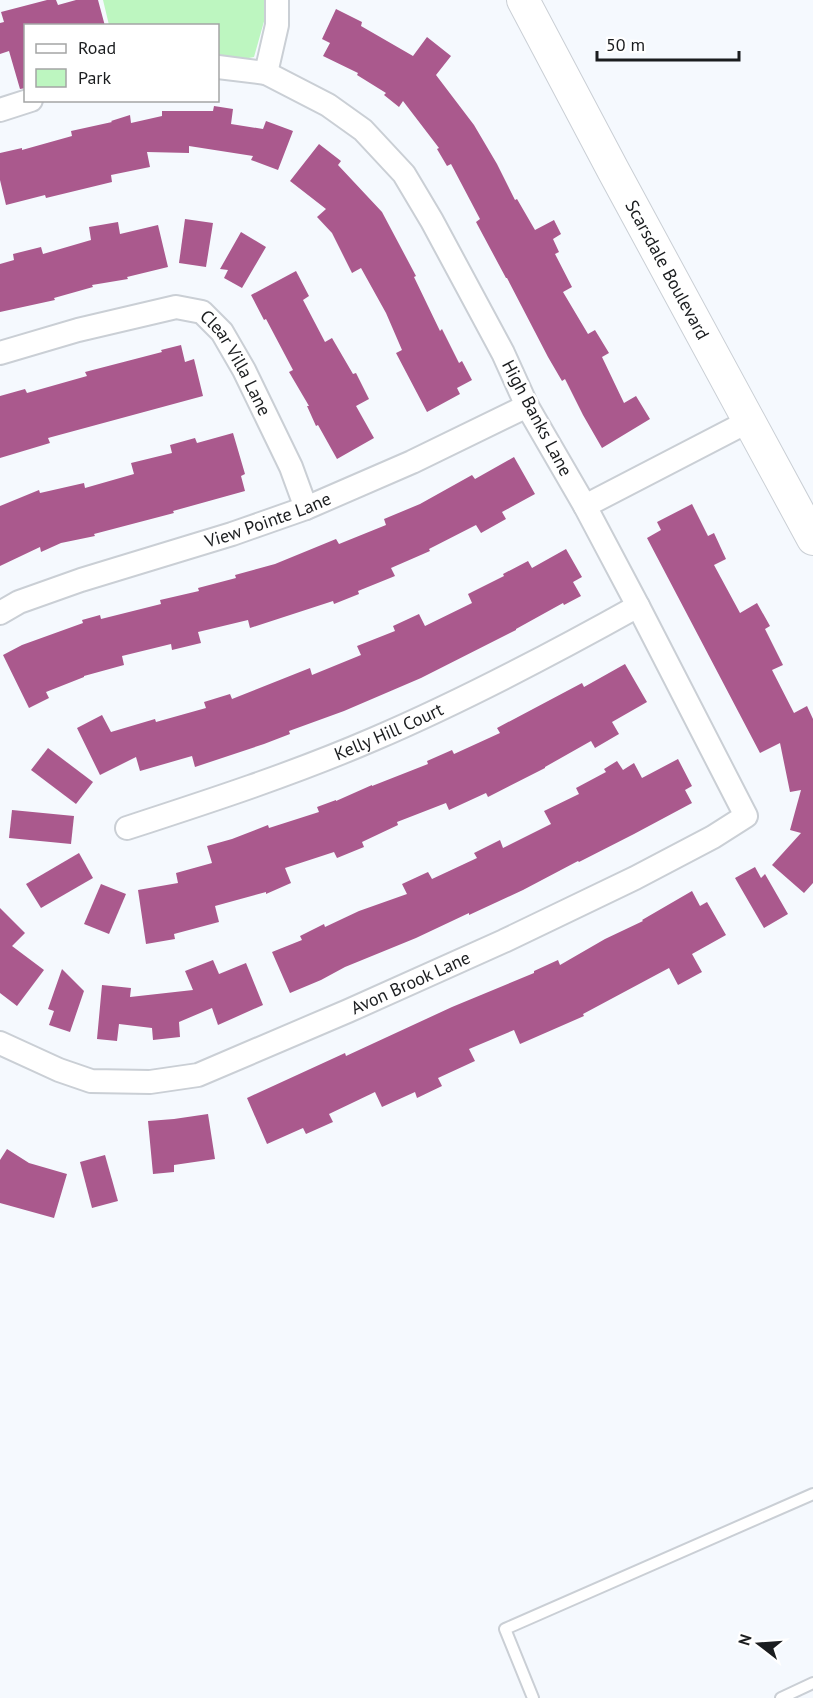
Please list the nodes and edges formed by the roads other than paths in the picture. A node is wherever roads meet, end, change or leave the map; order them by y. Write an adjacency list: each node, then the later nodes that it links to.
1 (277, 0): 4 (street)
2 (524, 0): 9 (main road, Scarsdale Boulevard)
3 (219, 68): 4 (street)
4 (266, 73): 8 (street, High Banks Lane)
5 (26, 102): 6 (street)
6 (0, 110)
7 (0, 353): 11 (street, Clear Villa Lane)
8 (526, 406): 10 (street, High Banks Lane); 11 (street, View Pointe Lane)
9 (749, 421): 10 (street); 12 (main road, Scarsdale Boulevard)
10 (585, 506): 13 (street, High Banks Lane)
11 (306, 508): 14 (street, View Pointe Lane)
12 (813, 538)
13 (638, 606): 15 (street, High Banks Lane); 16 (street, Kelly Hill Court)
14 (0, 613)
15 (746, 816): 17 (street, Avon Brook Lane)
16 (127, 828)
17 (0, 1043)
18 (813, 1494): 20 (lane)
19 (812, 1685): 21 (lane)
20 (533, 1698)
21 (781, 1698)

